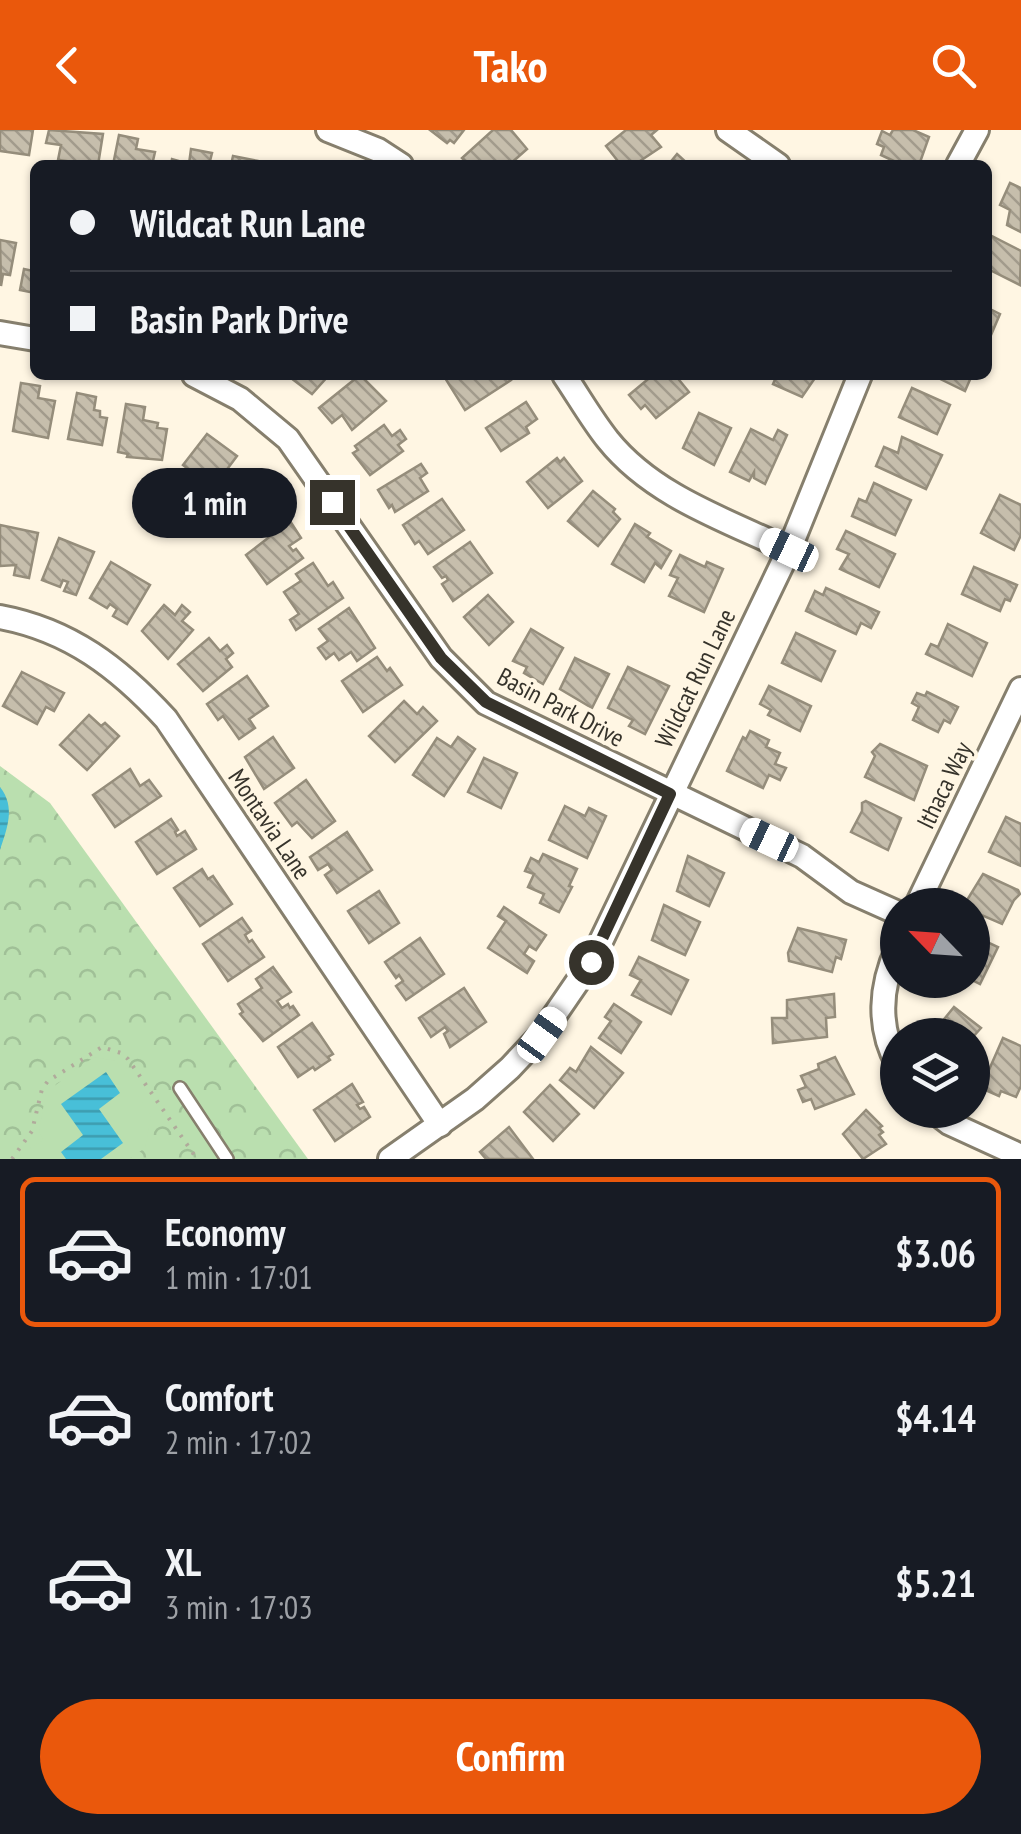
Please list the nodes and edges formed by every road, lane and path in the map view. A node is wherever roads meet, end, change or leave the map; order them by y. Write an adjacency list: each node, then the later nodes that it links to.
1 (328, 130): 4 (street)
2 (728, 130): 5 (street)
3 (977, 130): 6 (street)
4 (393, 160)
5 (771, 160)
6 (961, 160)
7 (0, 333): 8 (street)
8 (30, 339)
9 (204, 380): 15 (street, Basin Park Drive)
10 (567, 380): 12 (street)
11 (858, 380): 12 (street, Wildcat Run Lane)
12 (789, 550): 15 (street, Wildcat Run Lane)
13 (0, 617): 19 (street, Montavia Lane)
14 (1021, 689): 16 (street, Ithaca Way)
15 (670, 794): 17 (street, Basin Park Drive); 19 (street, Wildcat Run Lane)
16 (925, 888)
17 (880, 905)
18 (180, 1088): 24 (lane)
19 (440, 1125): 25 (street, Wildcat Run Lane)
20 (962, 1128): 21 (street)
21 (1021, 1156)
22 (12, 1159): 23 (path)
23 (197, 1159)
24 (227, 1159)
25 (390, 1159)

